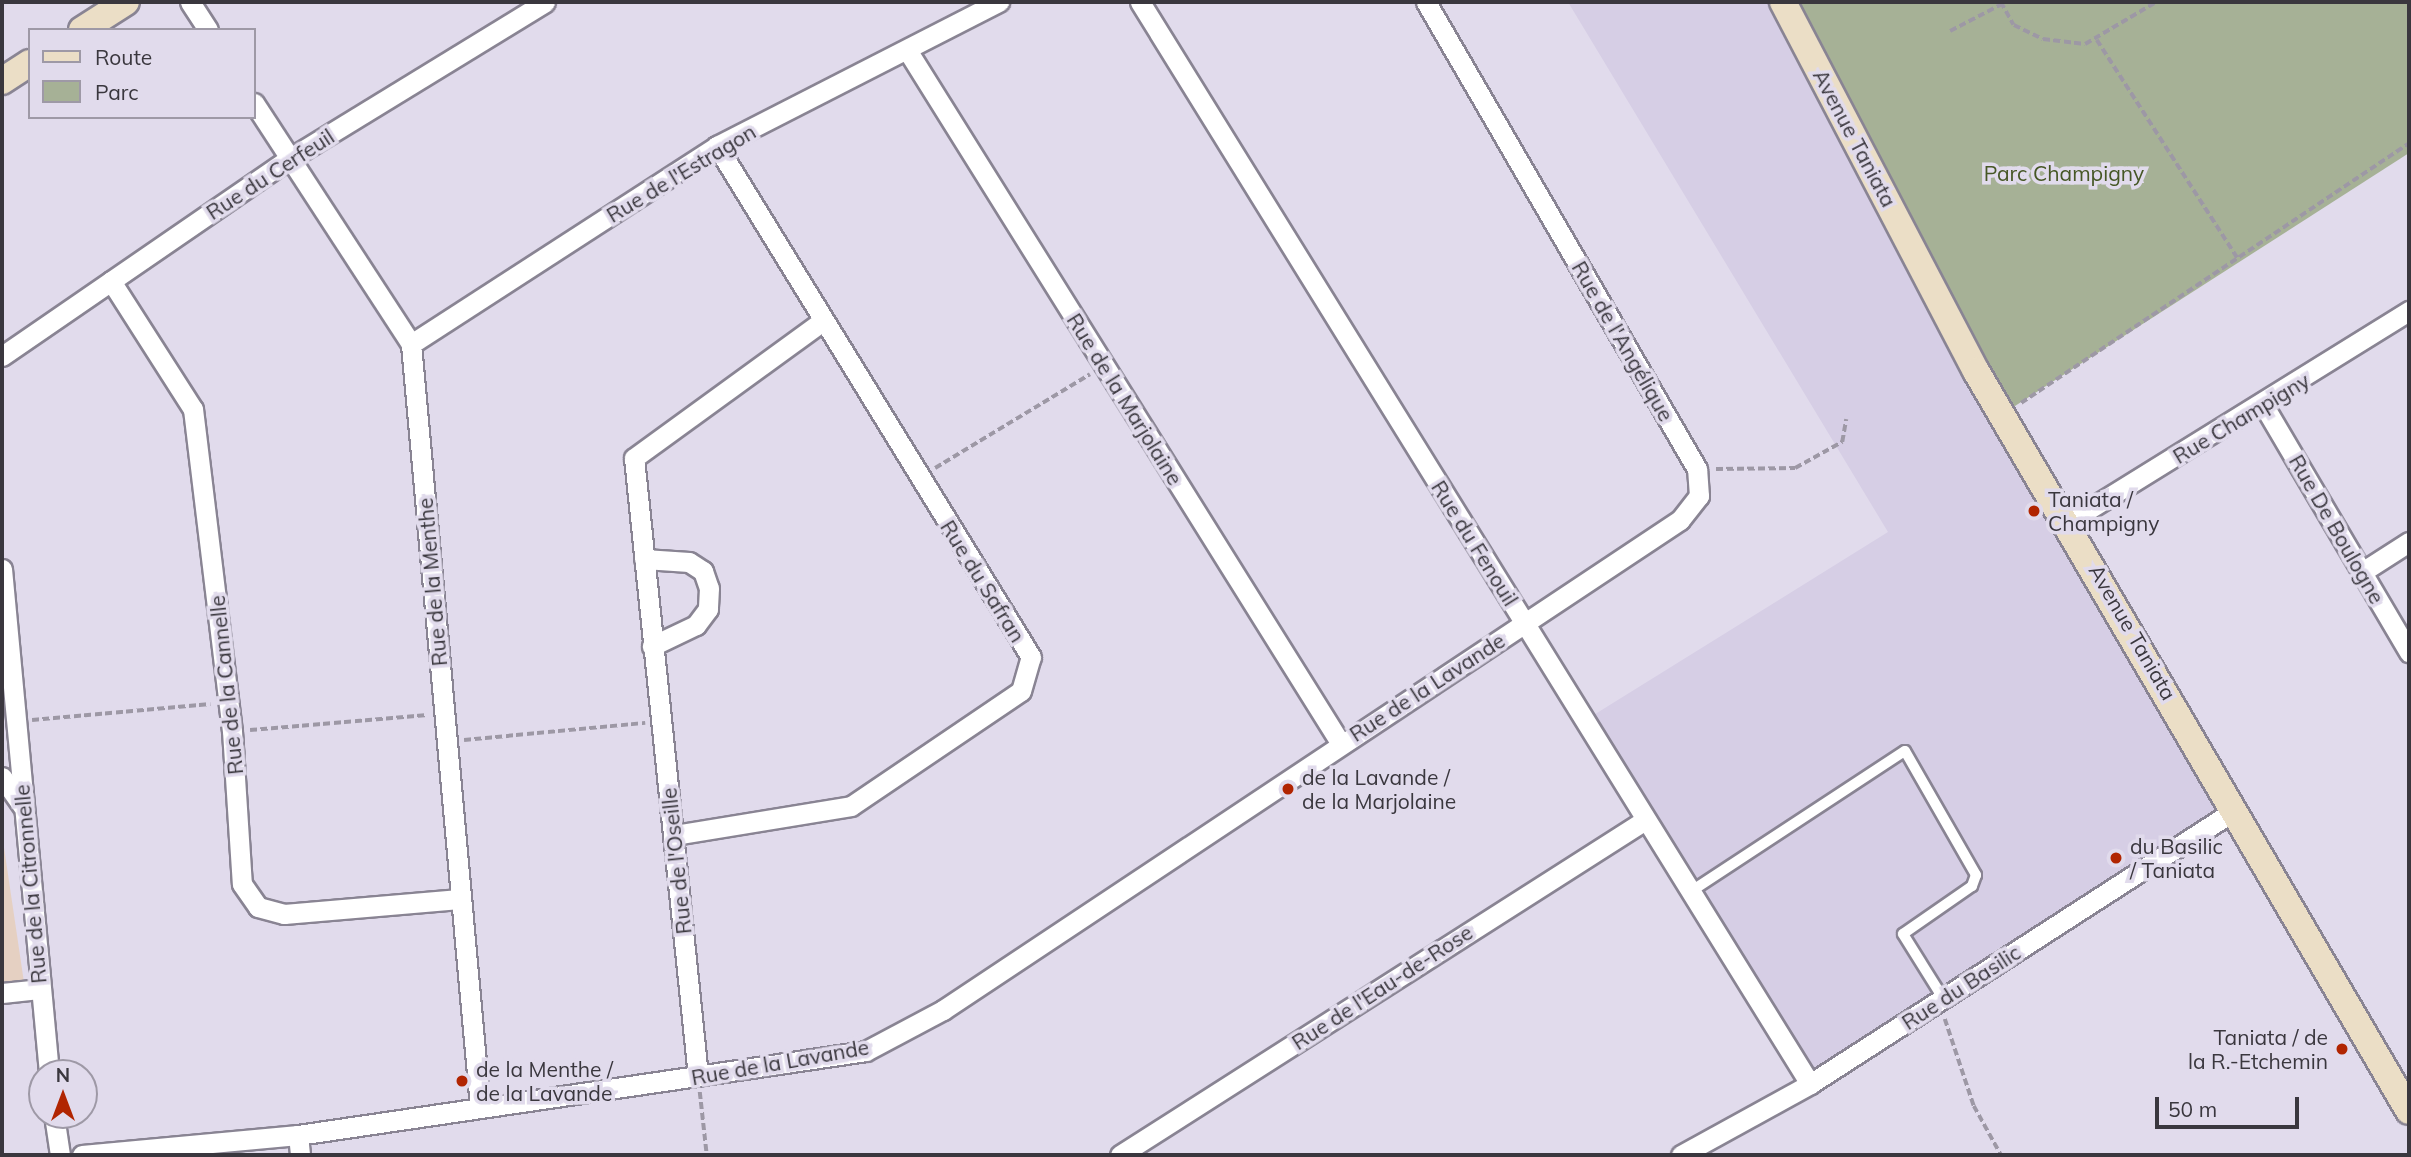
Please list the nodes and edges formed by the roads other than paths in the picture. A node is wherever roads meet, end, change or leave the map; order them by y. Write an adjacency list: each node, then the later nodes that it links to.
1 (126, 2): 8 (main road)
2 (190, 2): 9 (street)
3 (545, 2): 15 (street, Rue du Cerfeuil)
4 (999, 2): 10 (street, Rue de l'Estragon)
5 (1139, 2): 27 (street, Rue du Fenouil)
6 (1426, 2): 27 (street, Rue de l'Angélique)
7 (1783, 2): 22 (main road, Avenue Taniata)
8 (85, 28)
9 (207, 28)
10 (909, 53): 14 (street, Rue de l'Estragon); 30 (street, Rue de la Marjolaine)
11 (28, 64): 12 (main road)
12 (2, 81)
13 (256, 106): 15 (street, Rue de la Menthe)
14 (717, 146): 18 (street, Rue du Safran); 19 (street, Rue de l'Estragon)
15 (289, 159): 16 (street, Rue du Cerfeuil); 19 (street, Rue de la Menthe)
16 (111, 281): 20 (street, Rue du Cerfeuil); 37 (street, Rue de la Cannelle)
17 (2409, 311): 21 (street, Rue Champigny)
18 (820, 323): 24 (street, Rue de l'Oseille); 35 (street, Rue du Safran)
19 (411, 344): 37 (street, Rue de la Menthe)
20 (2, 356)
21 (2264, 406): 22 (street, Rue Champigny); 26 (street, Rue De Boulogne)
22 (2070, 521): 33 (main road, Avenue Taniata)
23 (2409, 542): 26 (street)
24 (644, 559): 28 (street, Rue de l'Oseille); 28 (street)
25 (2, 569): 32 (street, Rue de la Citronnelle)
26 (2362, 572): 29 (street, Rue De Boulogne)
27 (1524, 623): 30 (street, Rue de la Lavande); 34 (street, Rue du Fenouil)
28 (652, 646): 35 (street, Rue de l'Oseille)
29 (2409, 652)
30 (1341, 744): 43 (street, Rue de la Lavande)
31 (2, 777): 32 (street)
32 (23, 807): 38 (street, Rue de la Citronnelle)
33 (2235, 810): 40 (street, Rue du Basilic); 42 (main road, Avenue Taniata)
34 (1645, 820): 36 (street, Rue du Fenouil); 52 (street, Rue de l'Eau-de-Rose)
35 (674, 835): 43 (street, Rue de l'Oseille)
36 (1690, 892): 40 (lane); 44 (street, Rue du Fenouil)
37 (459, 899): 45 (street, Rue de la Menthe)
38 (38, 989): 39 (street); 41 (street, Rue de la Citronnelle)
39 (2, 993)
40 (1940, 1000): 44 (street, Rue du Basilic)
41 (47, 1059)
42 (2400, 1072): 46 (main road, Avenue Taniata)
43 (698, 1076): 45 (street, Rue de la Lavande)
44 (1810, 1084): 53 (street, Rue du Basilic)
45 (480, 1107): 48 (street, Rue de la Lavande)
46 (2409, 1111)
47 (56, 1129): 49 (street)
48 (298, 1135): 50 (street, Rue de la Lavande); 51 (street)
49 (60, 1155)
50 (82, 1155)
51 (300, 1155)
52 (1120, 1155)
53 (1681, 1155)

